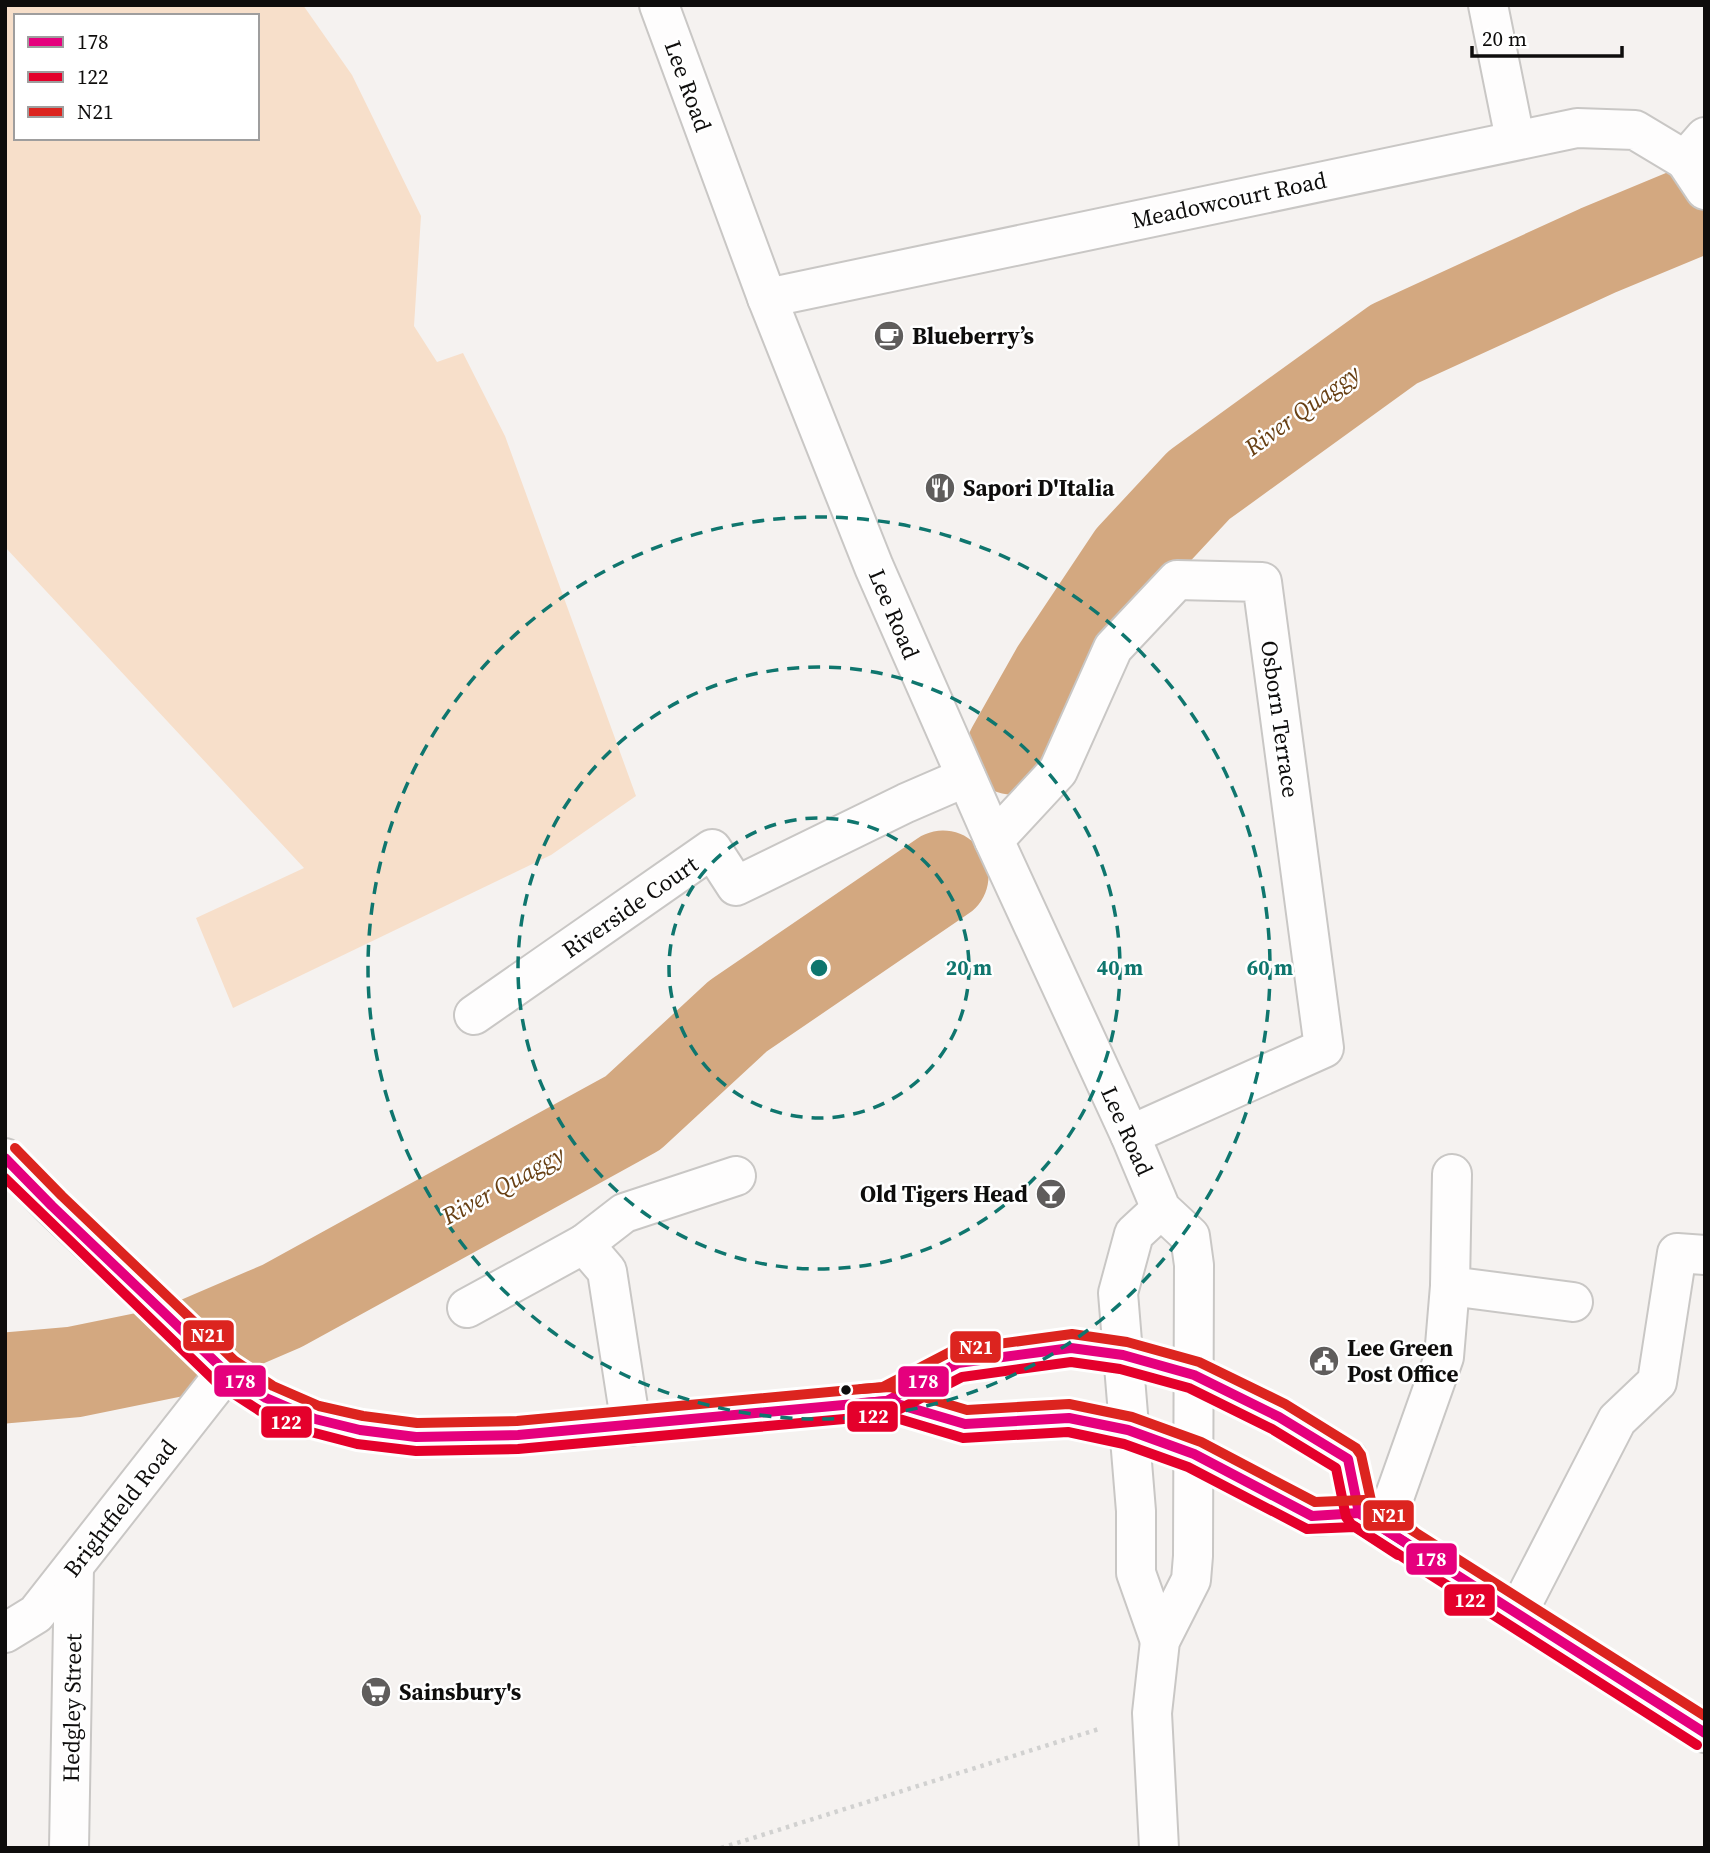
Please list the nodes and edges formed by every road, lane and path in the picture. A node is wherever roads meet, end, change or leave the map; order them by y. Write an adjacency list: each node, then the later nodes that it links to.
1 (659, 5): 5 (main road, Lee Road)
2 (1488, 5): 3 (main road)
3 (1515, 139): 4 (main road, Meadowcourt Road); 5 (main road, Meadowcourt Road)
4 (1698, 162)
5 (767, 298): 6 (main road, Lee Road)
6 (960, 763): 7 (main road, Lee Road); 8 (main road, Riverside Court)
7 (993, 840): 9 (main road, Lee Road); 9 (main road, Osborn Terrace)
8 (474, 1015)
9 (1130, 1135): 13 (main road, Lee Road)
10 (5, 1158): 20 (main road)
11 (1452, 1174): 16 (main road)
12 (736, 1176): 14 (main road)
13 (1161, 1209): 19 (main road); 21 (main road, Lee Road)
14 (584, 1244): 18 (main road); 23 (main road)
15 (1705, 1255): 28 (main road)
16 (1450, 1286): 17 (main road); 26 (main road)
17 (1573, 1302)
18 (467, 1308)
19 (1123, 1355): 21 (main road); 22 (main road); 24 (main road)
20 (226, 1372): 23 (main road); 27 (main road, Brightfield Road)
21 (1194, 1375): 25 (main road, Lee Road); 26 (main road)
22 (887, 1401): 23 (main road); 24 (main road)
23 (631, 1426)
24 (1128, 1430): 25 (main road); 30 (main road)
25 (1194, 1454): 26 (main road); 30 (main road, Lee Road)
26 (1371, 1521): 28 (main road)
27 (74, 1567): 29 (main road, Brightfield Road); 33 (main road, Hedgley Street)
28 (1517, 1614): 32 (main road)
29 (5, 1633)
30 (1160, 1641): 35 (main road)
31 (1102, 1728): 34 (path)
32 (1705, 1733)
33 (69, 1848)
34 (721, 1848)
35 (1159, 1848)

